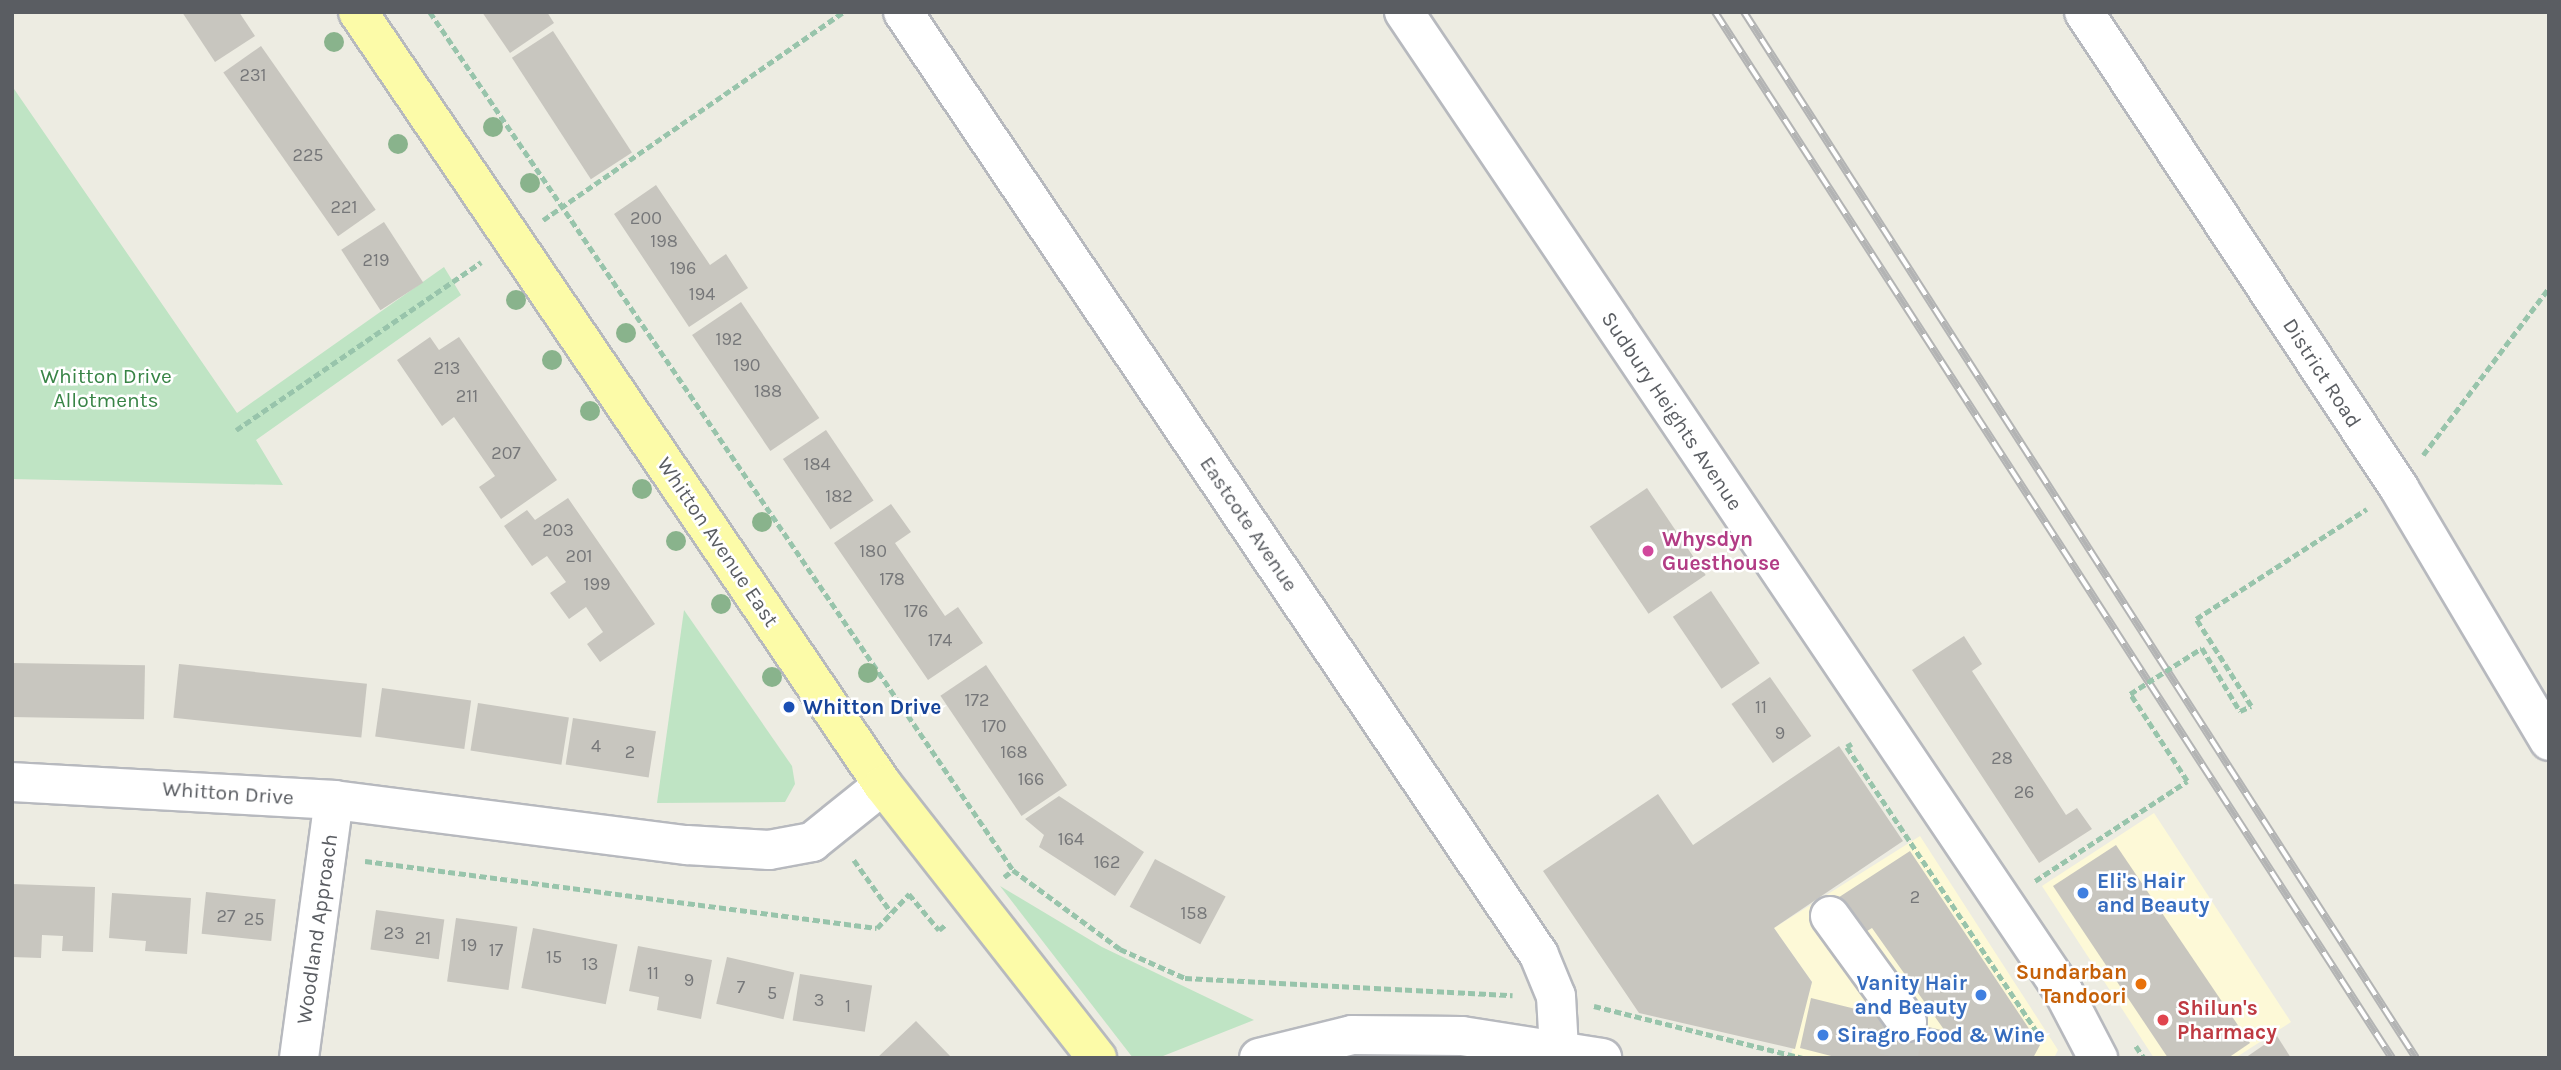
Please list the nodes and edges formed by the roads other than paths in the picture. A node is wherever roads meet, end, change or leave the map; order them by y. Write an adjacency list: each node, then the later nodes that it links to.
1 (358, 12): 7 (main road, Whitton Avenue East)
2 (903, 12): 11 (street, Eastcote Avenue)
3 (1404, 12): 16 (street, Sudbury Heights Avenue)
4 (2084, 12): 5 (street, District Road)
5 (2549, 741)
6 (12, 782): 8 (street, Whitton Drive)
7 (883, 785): 8 (street, Whitton Drive); 13 (main road, Whitton Avenue East)
8 (334, 800): 12 (street, Woodland Approach)
9 (1830, 916): 10 (street)
10 (1907, 1022)
11 (1559, 1050): 14 (street); 15 (street)
12 (299, 1058)
13 (1097, 1058)
14 (1259, 1058)
15 (1602, 1058)
16 (2098, 1058)

